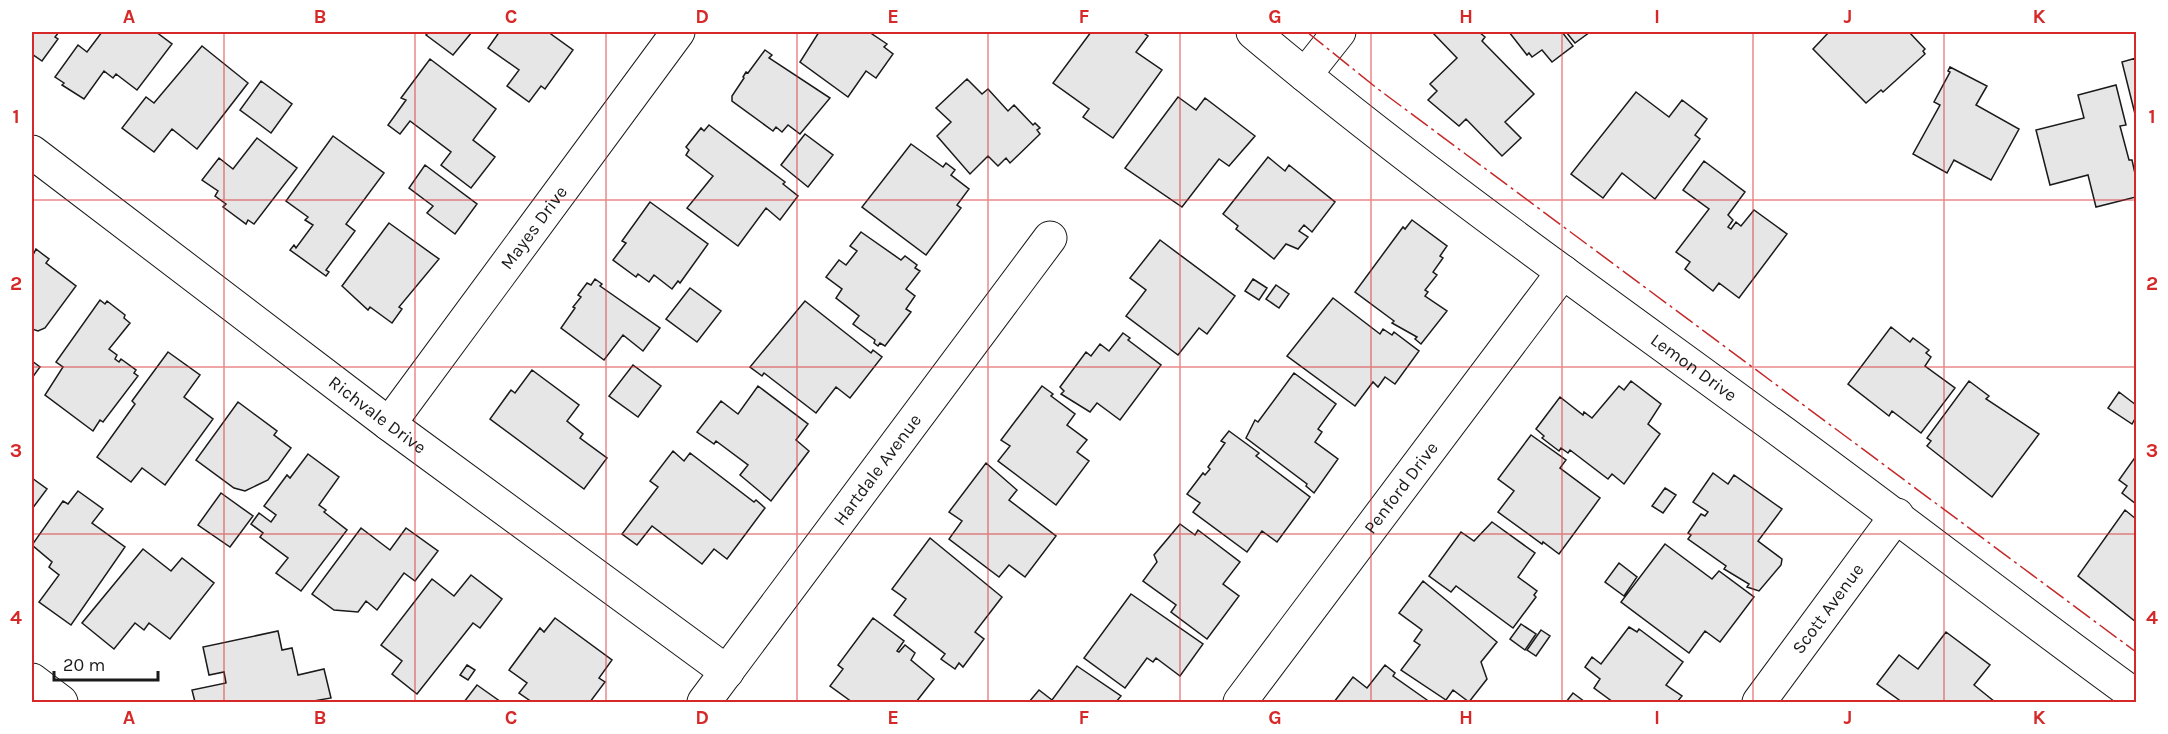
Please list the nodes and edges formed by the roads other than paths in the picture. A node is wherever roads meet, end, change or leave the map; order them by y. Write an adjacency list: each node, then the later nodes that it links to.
1 (678, 32): 8 (street, Mayes Drive)
2 (1253, 32): 4 (street, Lemon Drive)
3 (1339, 32): 4 (street)
4 (1305, 75): 7 (street, Lemon Drive)
5 (32, 152): 8 (street, Richvale Drive)
6 (1050, 238): 10 (street, Hartdale Avenue)
7 (1563, 272): 9 (street, Lemon Drive); 15 (street, Penford Drive)
8 (389, 424): 10 (street, Richvale Drive)
9 (1897, 515): 12 (street, Lemon Drive); 16 (street, Scott Avenue)
10 (727, 672): 14 (street, Hartdale Avenue)
11 (32, 680): 13 (street)
12 (2136, 696)
13 (61, 702)
14 (704, 702)
15 (1240, 702)
16 (1759, 702)

